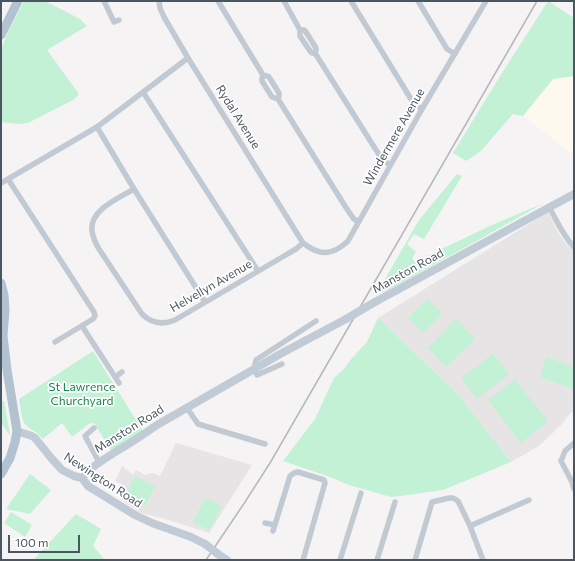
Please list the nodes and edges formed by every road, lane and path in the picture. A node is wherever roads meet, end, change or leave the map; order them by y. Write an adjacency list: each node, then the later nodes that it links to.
1 (18, 1): 10 (main road)
2 (104, 1): 9 (street)
3 (159, 1): 12 (street, Rydal Avenue)
4 (218, 1): 22 (street)
5 (284, 1): 16 (street)
6 (350, 1): 14 (street)
7 (418, 1): 11 (street)
8 (486, 1): 11 (street, Windermere Avenue)
9 (119, 20)
10 (1, 35)
11 (455, 54): 14 (street, Windermere Avenue)
12 (188, 58): 13 (street); 23 (street, Rydal Avenue)
13 (143, 92): 15 (street); 25 (street)
14 (422, 109): 16 (street, Windermere Avenue)
15 (97, 127): 17 (street); 19 (street)
16 (390, 165): 22 (street, Windermere Avenue)
17 (8, 179): 18 (street); 29 (street)
18 (1, 183)
19 (134, 189): 27 (street); 27 (street, Helvellyn Avenue)
20 (574, 194): 21 (main road, Manston Road)
21 (549, 207): 24 (street); 32 (main road, Manston Road, bridge)
22 (358, 222): 23 (street, Windermere Avenue)
23 (302, 243): 25 (street, Helvellyn Avenue)
24 (574, 246)
25 (258, 271): 27 (street, Helvellyn Avenue)
26 (1, 283): 33 (main road)
27 (206, 302)
28 (316, 321): 32 (street, Manston Road)
29 (82, 326): 30 (street); 35 (street)
30 (56, 333)
31 (282, 364): 32 (street)
32 (254, 369): 37 (main road, Manston Road)
33 (4, 371): 39 (main road)
34 (122, 372): 35 (street)
35 (115, 377): 36 (street)
36 (119, 383)
37 (187, 408): 41 (street); 42 (main road, Manston Road)
38 (94, 428): 42 (street)
39 (17, 431): 43 (main road); 44 (main road, Newington Road)
40 (574, 443): 45 (street)
41 (265, 444)
42 (99, 462): 44 (main road, Manston Road)
43 (1, 474)
44 (82, 478): 51 (main road, Newington Road, bridge)
45 (574, 490)
46 (361, 493): 53 (street)
47 (529, 500): 50 (street)
48 (394, 502): 54 (street)
49 (265, 523): 52 (street)
50 (470, 526): 55 (street); 56 (street)
51 (227, 560)
52 (303, 560)
53 (340, 560)
54 (377, 560)
55 (415, 560)
56 (483, 560)

